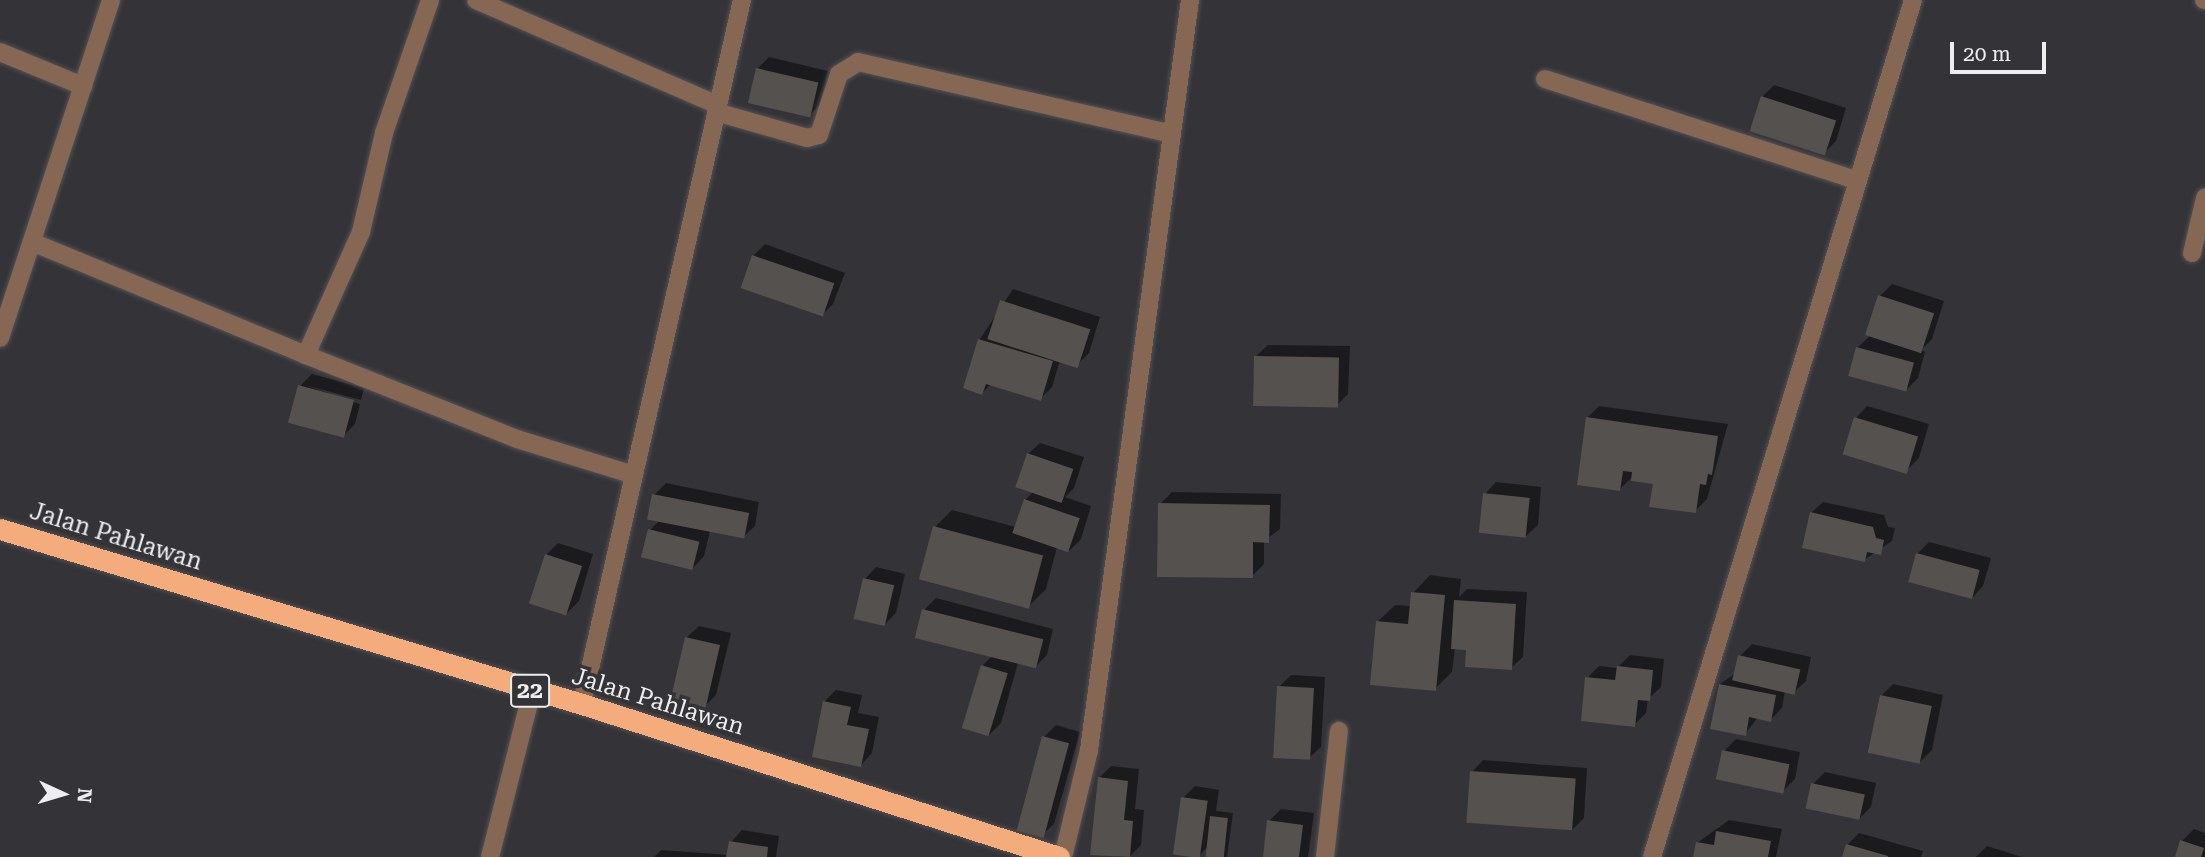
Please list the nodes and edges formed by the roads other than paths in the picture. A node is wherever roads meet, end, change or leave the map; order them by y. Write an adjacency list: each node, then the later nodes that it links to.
1 (111, 0): 9 (street)
2 (430, 0): 17 (street)
3 (476, 0): 10 (street)
4 (741, 0): 10 (street)
5 (1190, 0): 11 (street)
6 (1913, 0): 12 (street)
7 (0, 52): 9 (street)
8 (1545, 79): 12 (street)
9 (83, 86): 14 (street)
10 (717, 108): 11 (street); 18 (street)
11 (1172, 134): 24 (street)
12 (1858, 181): 26 (street)
13 (2205, 198): 15 (street)
14 (32, 242): 16 (street); 17 (street)
15 (2192, 253)
16 (0, 338)
17 (306, 355): 18 (street)
18 (634, 475): 21 (street)
19 (0, 528): 20 (highway, Jalan Pahlawan / 22)
20 (532, 691): 21 (highway, Jalan Pahlawan / 22); 23 (street)
21 (582, 704): 24 (highway, Jalan Pahlawan / 22)
22 (1339, 731): 25 (street)
23 (490, 857)
24 (1061, 857)
25 (1325, 857)
26 (1652, 857)

